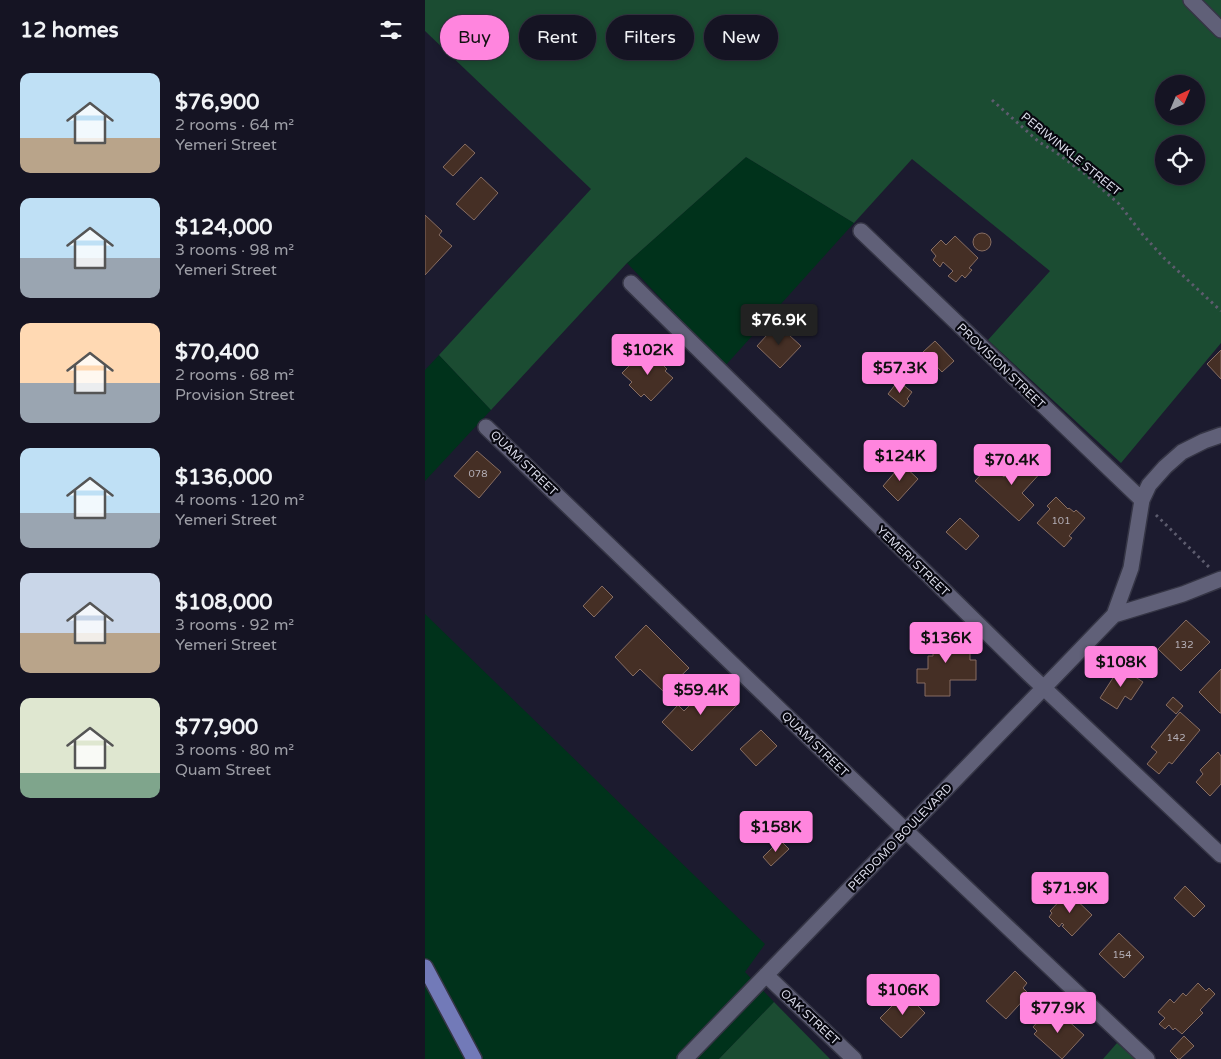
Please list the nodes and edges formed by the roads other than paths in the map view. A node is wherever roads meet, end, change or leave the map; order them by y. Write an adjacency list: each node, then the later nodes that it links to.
1 (1191, 0): 2 (street)
2 (1221, 30)
3 (861, 231): 7 (street, PROVISION STREET)
4 (631, 284): 10 (street, YEMERI STREET)
5 (486, 427): 11 (street, QUAM STREET)
6 (1221, 435): 7 (street, PERDOMO BOULEVARD)
7 (1142, 500): 9 (street, PERDOMO BOULEVARD)
8 (1221, 579): 9 (street, PERDOMO BOULEVARD)
9 (1114, 615): 10 (street, PERDOMO BOULEVARD)
10 (1043, 688): 11 (street, PERDOMO BOULEVARD); 12 (street, YEMERI STREET)
11 (905, 831): 14 (street, PERDOMO BOULEVARD); 18 (street, QUAM STREET)
12 (1221, 855)
13 (425, 967): 15 (main road)
14 (766, 976): 16 (street, PERDOMO BOULEVARD); 17 (street, OAK STREET)
15 (474, 1059)
16 (685, 1059)
17 (854, 1059)
18 (1147, 1059)

